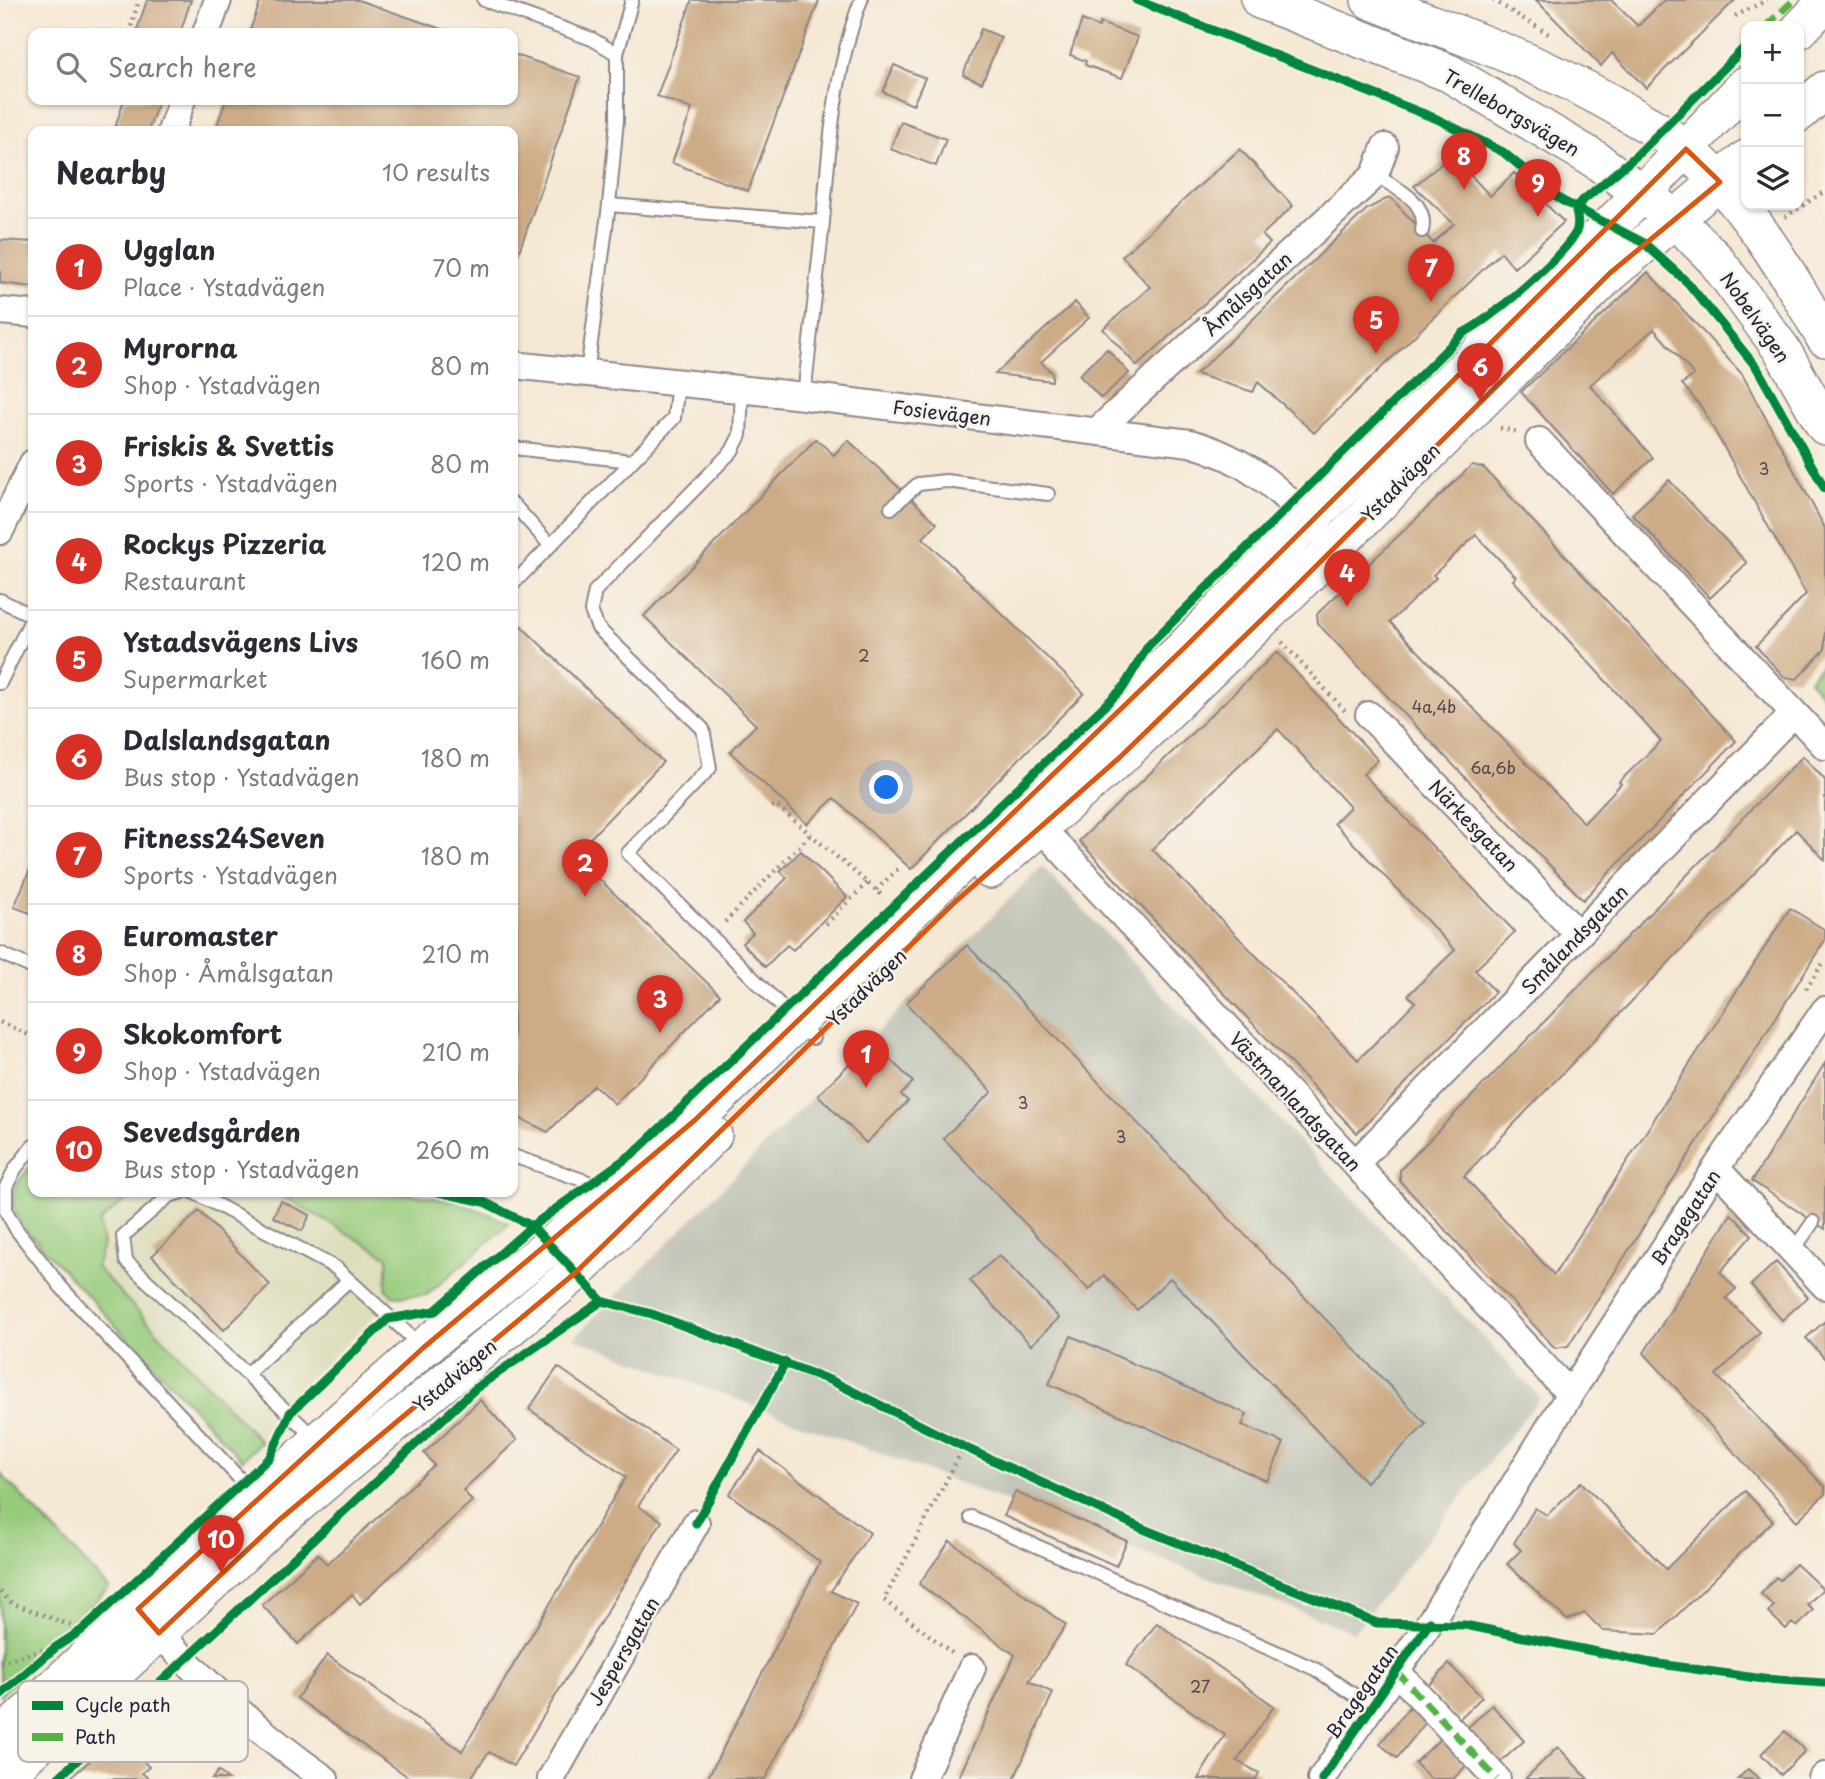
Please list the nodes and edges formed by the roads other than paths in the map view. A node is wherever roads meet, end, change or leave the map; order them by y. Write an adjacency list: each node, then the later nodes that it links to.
1 (218, 0): 9 (street)
2 (484, 0): 10 (lane)
3 (632, 0): 10 (lane)
4 (861, 0): 23 (lane)
5 (1260, 0): 20 (main road, Trelleborgsvägen)
6 (1370, 0): 17 (main road)
7 (1825, 3): 8 (main road)
8 (1804, 25)
9 (208, 28)
10 (617, 54): 21 (lane)
11 (1741, 90): 17 (main road, Ystadvägen)
12 (1825, 90): 14 (main road)
13 (180, 105): 15 (street)
14 (1804, 109)
15 (173, 126)
16 (1385, 147): 19 (street, Åmålsgatan)
17 (1685, 149): 18 (main road); 20 (main road, Ystadvägen)
18 (1733, 171): 22 (main road, Ystadvägen); 27 (main road)
19 (1375, 175): 24 (lane); 34 (street, Åmålsgatan)
20 (1641, 195): 22 (main road, Trelleborgsvägen); 42 (main road, Ystadvägen)
21 (610, 205): 23 (lane); 29 (lane)
22 (1673, 217): 33 (main road, Nobelvägen); 45 (main road, Ystadvägen)
23 (823, 222): 32 (lane)
24 (1422, 231)
25 (0, 311): 26 (street)
26 (28, 314)
27 (1825, 338)
28 (518, 366): 29 (street, Fosievägen)
29 (587, 373): 30 (street, Fosievägen)
30 (678, 383): 31 (street, Fosievägen); 37 (lane)
31 (742, 389): 32 (street, Fosievägen); 59 (lane)
32 (804, 396): 34 (street, Fosievägen)
33 (1825, 426)
34 (1097, 431): 42 (street, Fosievägen)
35 (1539, 441): 51 (street)
36 (518, 449): 37 (lane)
37 (632, 461): 44 (lane)
38 (28, 473): 43 (street)
39 (1048, 494): 40 (lane)
40 (891, 508)
41 (518, 510): 44 (lane)
42 (1309, 520): 45 (street, Fosievägen); 54 (main road, Ystadvägen)
43 (0, 531)
44 (550, 545): 46 (lane)
45 (1335, 547): 54 (main road, Ystadvägen)
46 (518, 579)
47 (0, 600): 48 (lane)
48 (28, 613)
49 (28, 625): 50 (lane)
50 (0, 683)
51 (1793, 714): 53 (street); 55 (street, Smålandsgatan)
52 (1369, 716): 55 (street, Närkesgatan)
53 (1825, 746)
54 (1030, 817): 59 (main road, Ystadvägen); 62 (street, Västmanlandsgatan)
55 (1578, 934): 62 (street, Smålandsgatan)
56 (0, 953): 57 (lane)
57 (28, 966)
58 (1825, 1010): 63 (street, Bragegatan)
59 (804, 1030): 64 (main road, Ystadvägen); 75 (main road, Ystadvägen)
60 (28, 1152): 75 (lane)
61 (518, 1158): 64 (lane)
62 (1355, 1164): 73 (street, Västmanlandsgatan)
63 (1716, 1168): 68 (street); 73 (street, Bragegatan)
64 (609, 1196): 71 (main road, Ystadvägen)
65 (168, 1197): 72 (lane)
66 (202, 1197): 69 (lane)
67 (1813, 1222): 68 (lane)
68 (1793, 1251): 70 (street)
69 (349, 1280): 71 (lane); 72 (lane)
70 (1825, 1286)
71 (423, 1348): 74 (main road, Ystadvägen)
72 (248, 1373): 74 (lane)
73 (1570, 1394): 80 (street, Bragegatan)
74 (318, 1441): 75 (main road, Ystadvägen)
75 (268, 1508): 78 (main road, Ystadvägen)
76 (971, 1517): 84 (lane)
77 (696, 1523): 91 (street, Jespersgatan)
78 (149, 1621): 81 (main road, Ystadvägen); 82 (main road, Ystadvägen); 83 (street)
79 (972, 1668): 92 (street)
80 (1396, 1671): 84 (street, Bragegatan); 94 (street)
81 (73, 1681)
82 (93, 1681)
83 (209, 1681)
84 (1371, 1706): 93 (street, Bragegatan)
85 (248, 1718): 90 (street)
86 (18, 1724): 87 (main road, Ystadvägen)
87 (0, 1738)
88 (18, 1761): 89 (main road, Ystadvägen)
89 (1, 1779)
90 (326, 1779)
91 (551, 1779)
92 (922, 1779)
93 (1321, 1779)
94 (1497, 1779)

